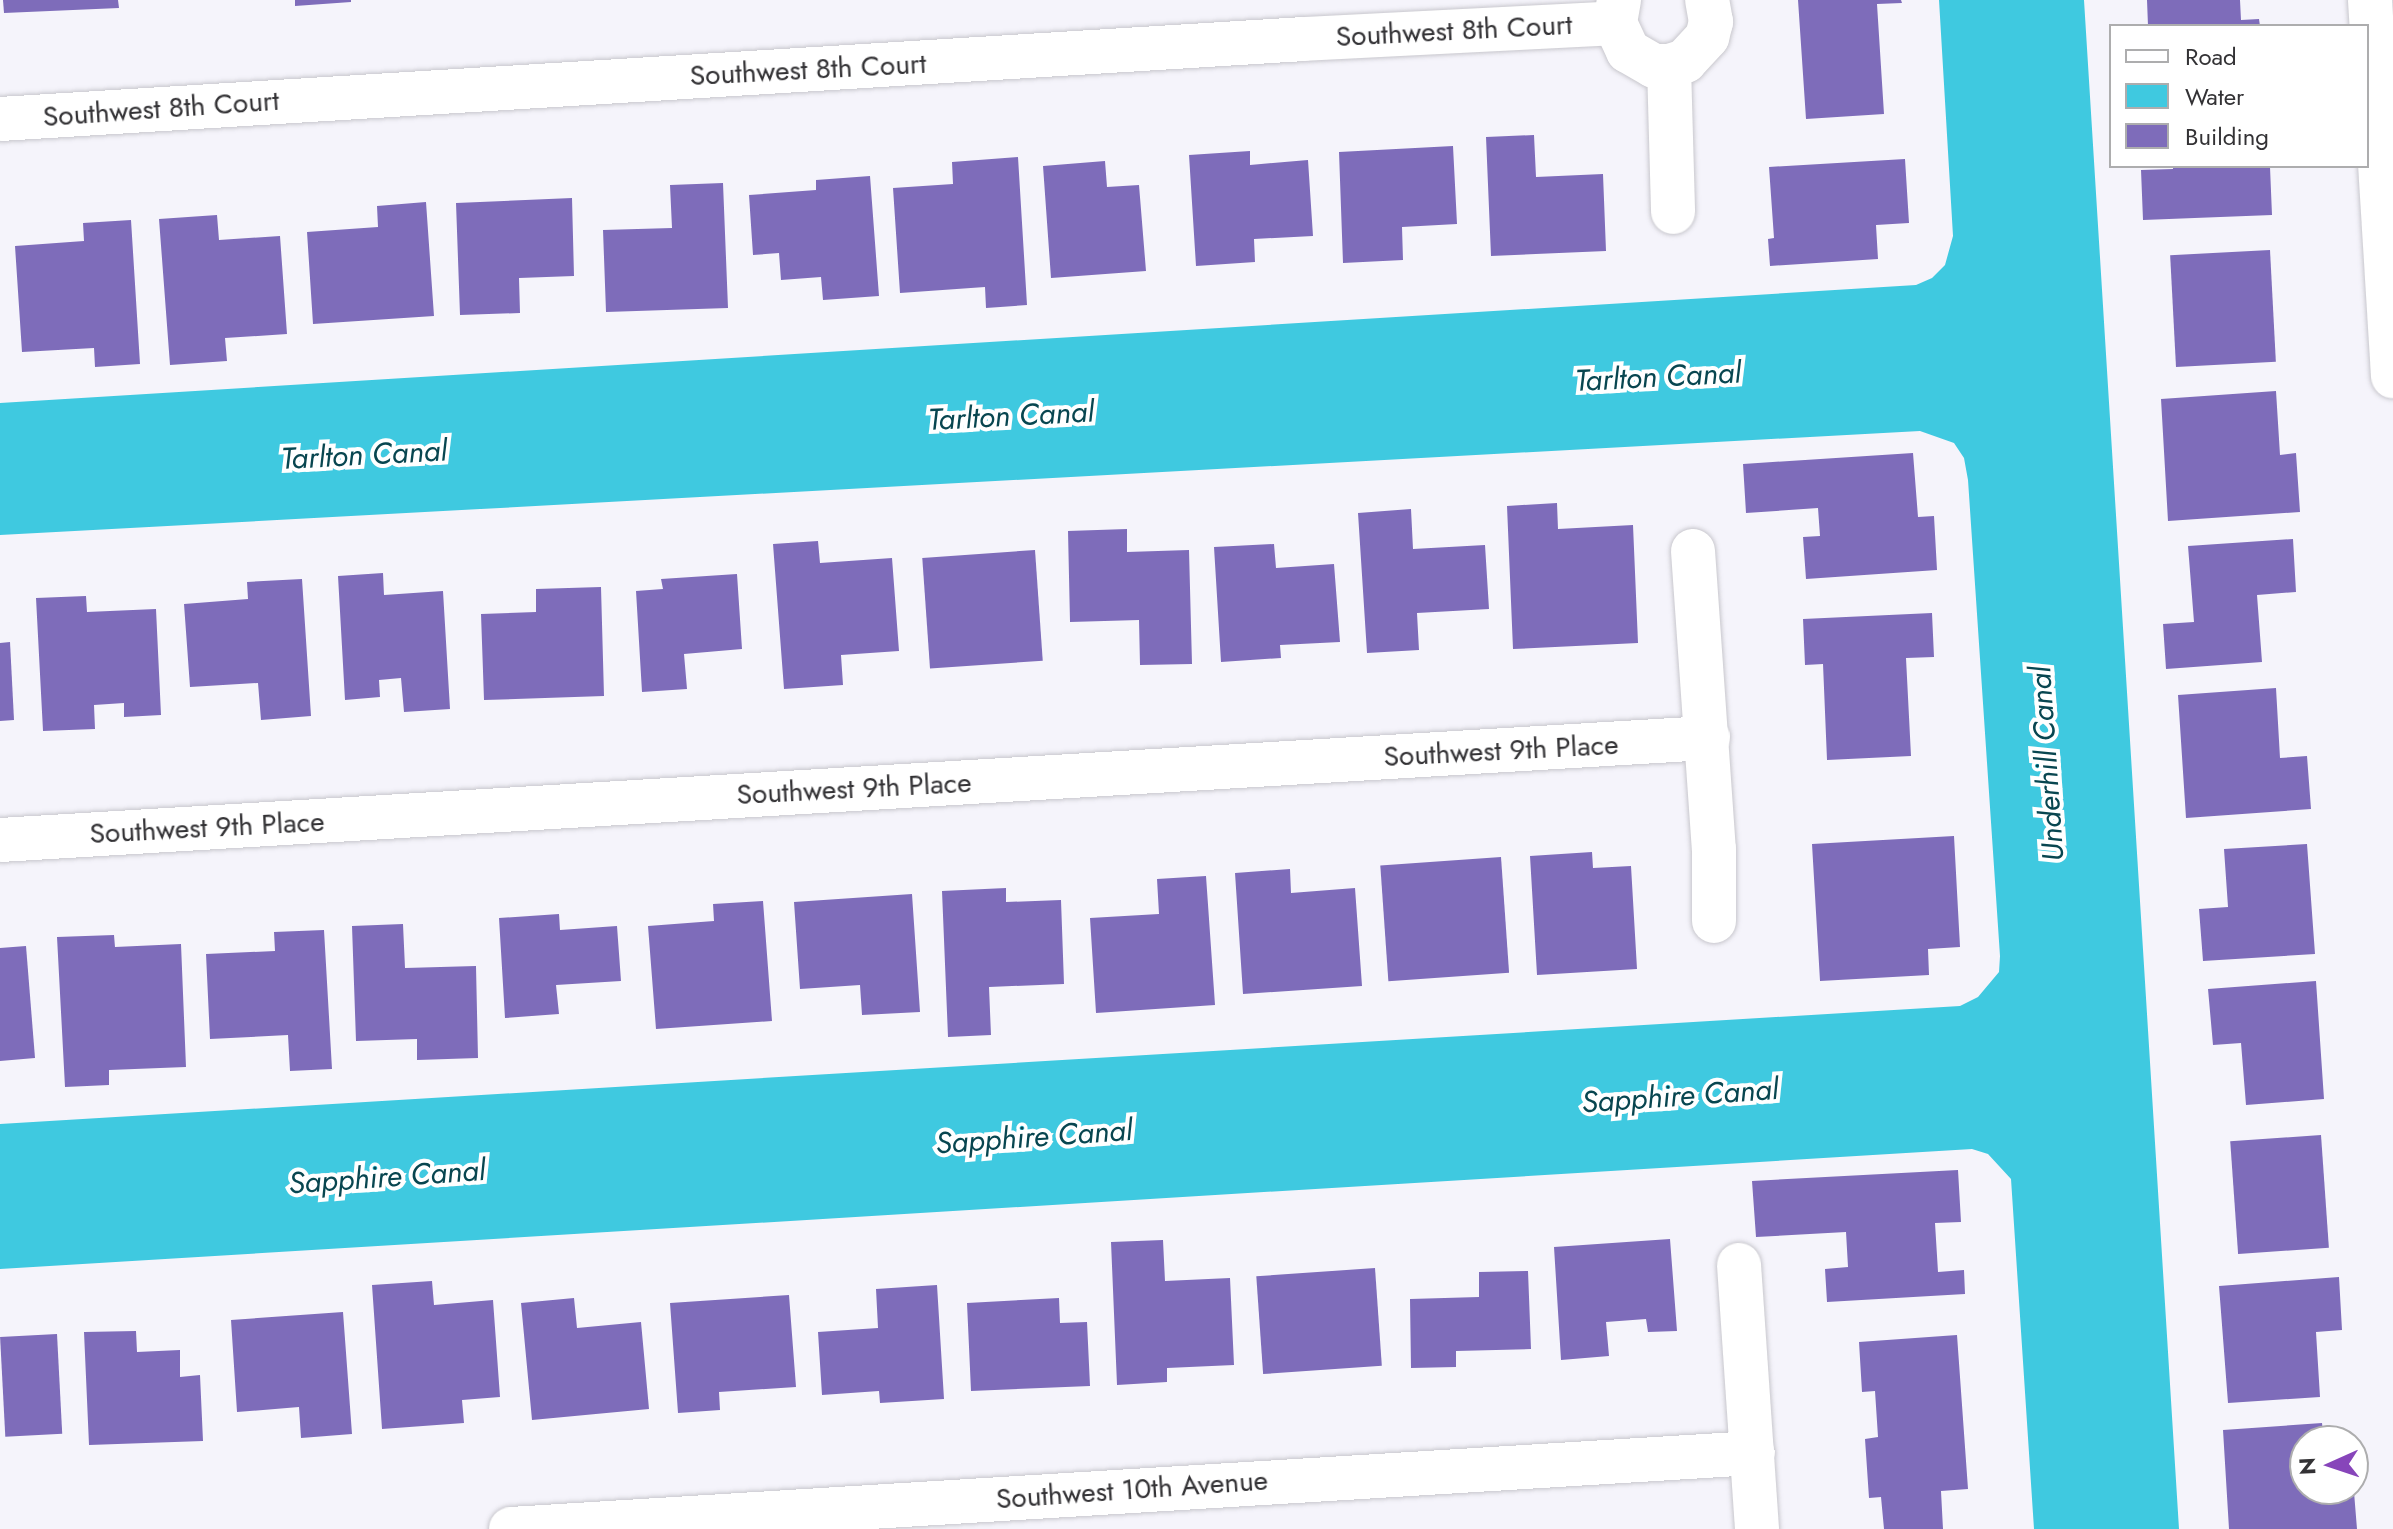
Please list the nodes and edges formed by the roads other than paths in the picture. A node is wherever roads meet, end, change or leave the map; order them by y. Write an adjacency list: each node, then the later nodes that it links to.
1 (1707, 0): 4 (street)
2 (2370, 0): 7 (street)
3 (1617, 12): 4 (street, Southwest 8th Court); 5 (street, Southwest 8th Court)
4 (1669, 66): 6 (street)
5 (0, 119)
6 (1673, 212)
7 (2393, 376)
8 (1693, 551): 9 (street)
9 (1708, 738): 10 (street, Southwest 9th Place); 11 (street)
10 (0, 840)
11 (1714, 921)
12 (1739, 1265): 13 (street)
13 (1753, 1453): 14 (street, Southwest 10th Avenue); 15 (street)
14 (511, 1529)
15 (1757, 1529)

